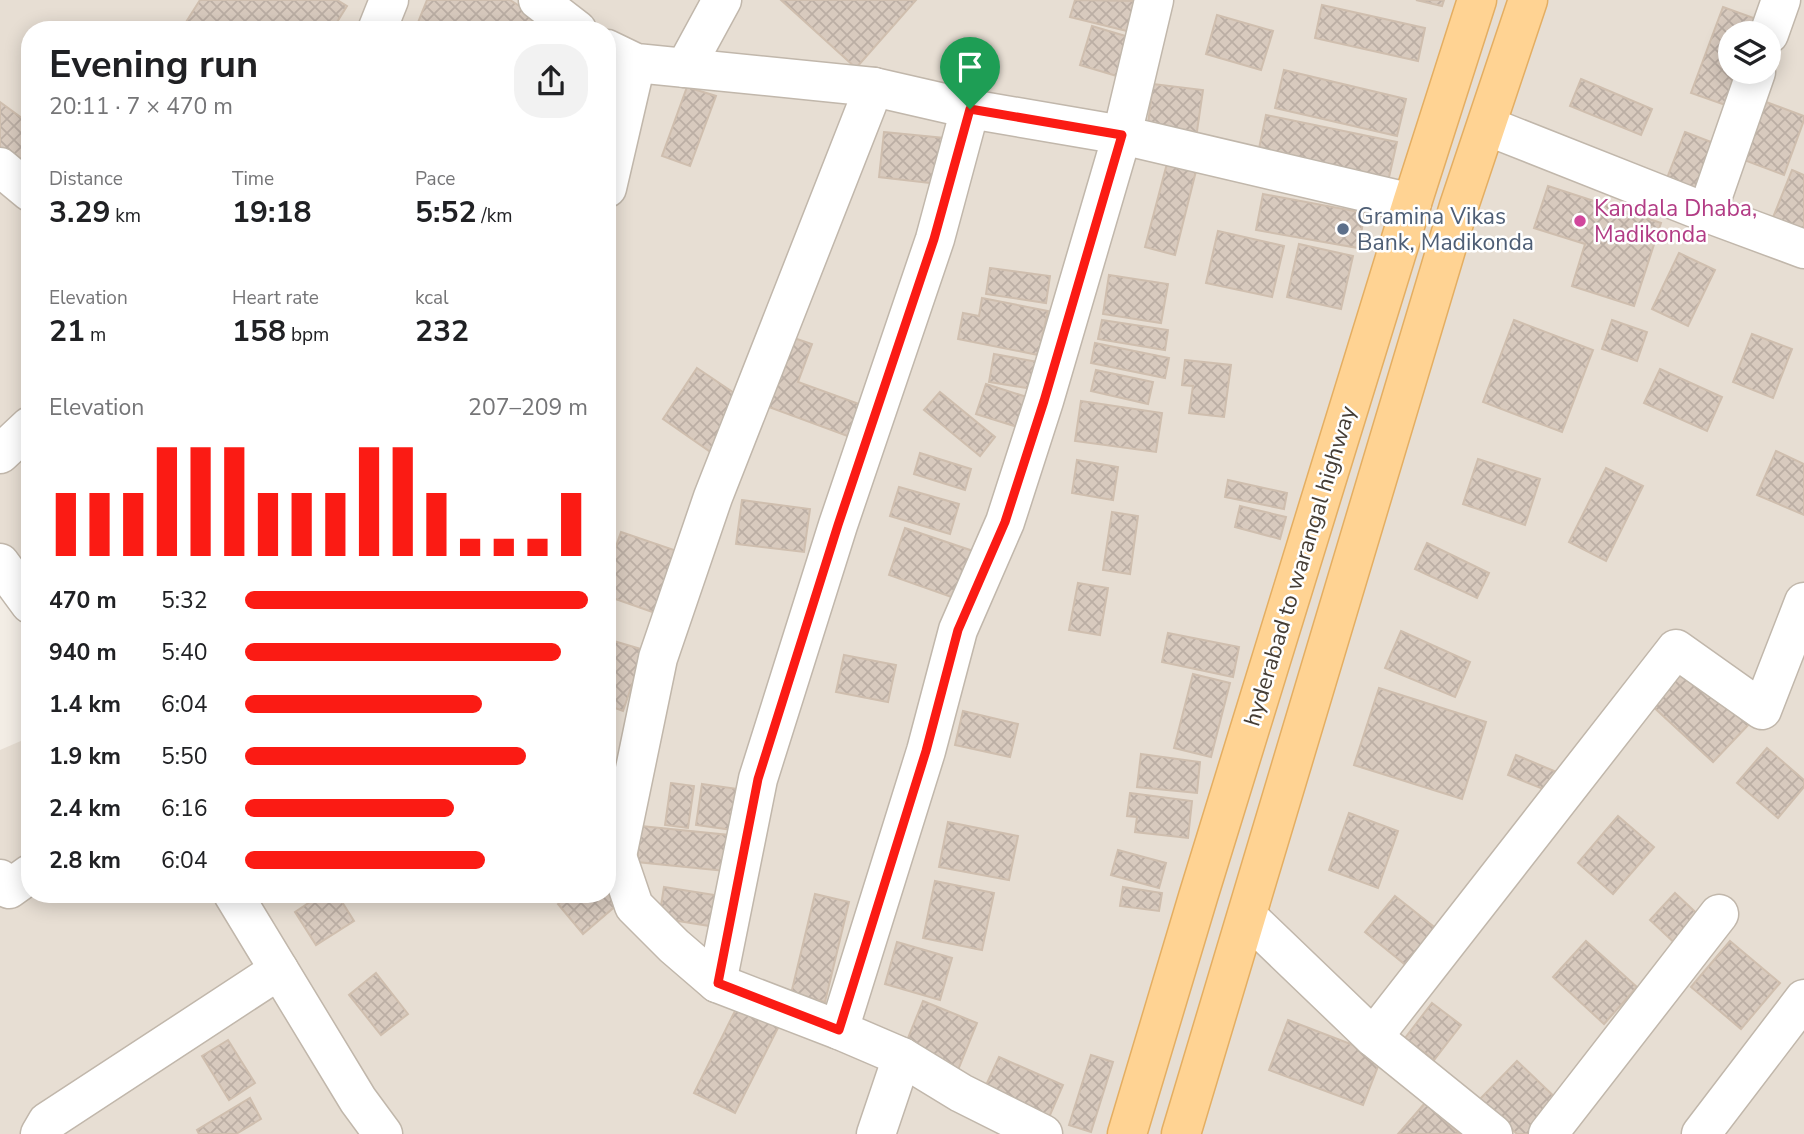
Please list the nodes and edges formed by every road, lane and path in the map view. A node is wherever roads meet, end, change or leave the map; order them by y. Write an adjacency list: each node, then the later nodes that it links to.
1 (389, 0): 8 (street)
2 (538, 0): 9 (street)
3 (722, 0): 12 (street)
4 (1154, 0): 18 (street)
5 (1477, 0): 21 (main road, hyderabad to warangal highway)
6 (1528, 0): 17 (main road)
7 (1781, 0): 10 (street)
8 (381, 21)
9 (565, 21)
10 (1774, 21)
11 (621, 56): 12 (street); 15 (street)
12 (685, 68): 14 (street)
13 (1752, 84): 22 (street)
14 (874, 87): 16 (street); 29 (street)
15 (616, 103)
16 (970, 109): 18 (street); 37 (street)
17 (1487, 126): 22 (street); 35 (main road)
18 (1122, 135): 21 (street); 39 (street)
19 (0, 167): 20 (street)
20 (21, 184)
21 (1412, 203): 46 (main road, hyderabad to warangal highway)
22 (1707, 214): 23 (street)
23 (1804, 249)
24 (21, 434): 25 (street)
25 (0, 454)
26 (0, 563): 27 (street)
27 (21, 592)
28 (1804, 602): 40 (street)
29 (616, 833)
30 (616, 860): 37 (street)
31 (0, 879): 32 (street)
32 (21, 880)
33 (238, 903): 36 (street)
34 (1719, 914): 49 (street)
35 (1247, 916): 40 (street); 47 (main road)
36 (279, 970): 42 (street); 43 (street)
37 (718, 983): 39 (street)
38 (1804, 999): 50 (street)
39 (839, 1030): 41 (street)
40 (1373, 1037): 48 (street)
41 (902, 1057): 44 (street); 45 (street)
42 (40, 1134)
43 (383, 1134)
44 (876, 1134)
45 (1043, 1134)
46 (1127, 1134)
47 (1181, 1134)
48 (1493, 1134)
49 (1548, 1134)
50 (1701, 1134)

